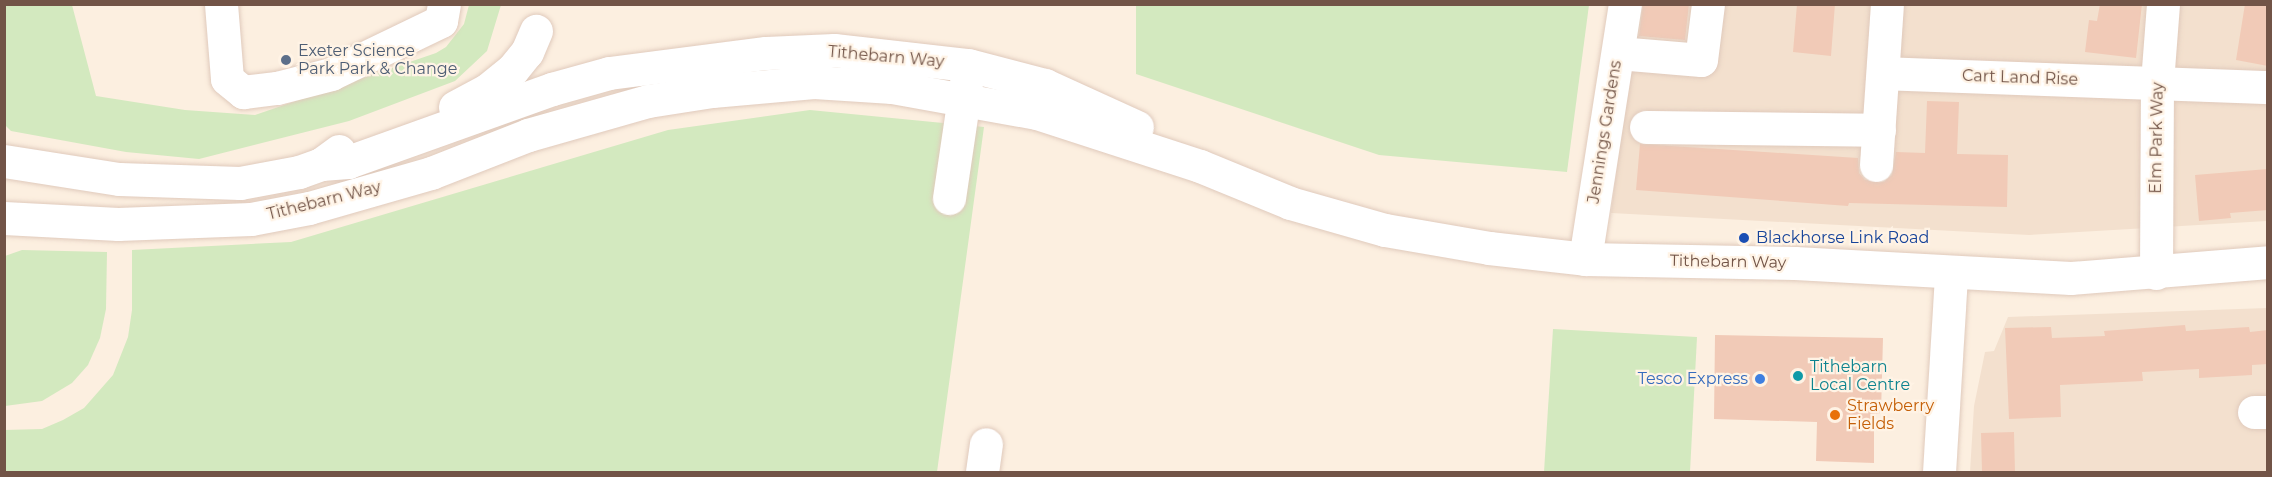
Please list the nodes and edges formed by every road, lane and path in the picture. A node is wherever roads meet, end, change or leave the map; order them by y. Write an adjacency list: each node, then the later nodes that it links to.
1 (221, 4): 2 (street)
2 (444, 4)
3 (1625, 4): 8 (street, Jennings Gardens)
4 (1708, 4): 8 (street)
5 (1887, 4): 10 (street)
6 (2163, 4): 11 (street, Elm Park Way)
7 (536, 18): 13 (street); 20 (street, Tithebarn Way)
8 (1618, 53): 25 (street, Jennings Gardens)
9 (968, 65): 13 (street, Tithebarn Way); 14 (street); 22 (street, Tithebarn Way)
10 (1883, 73): 11 (street, Cart Land Rise); 17 (street)
11 (2157, 82): 12 (street, Cart Land Rise); 27 (street, Elm Park Way)
12 (2268, 87)
13 (552, 89): 15 (street, Tithebarn Way); 18 (street); 20 (street, Tithebarn Way)
14 (964, 98): 15 (street, Tithebarn Way); 22 (street, Tithebarn Way); 23 (street)
15 (648, 101): 18 (street, Tithebarn Way)
16 (1646, 127): 17 (street)
17 (1879, 130): 21 (street)
18 (528, 135): 24 (street, Tithebarn Way)
19 (4, 161): 20 (street, Tithebarn Way)
20 (321, 164)
21 (1875, 165)
22 (1200, 166): 25 (street, Tithebarn Way)
23 (949, 198)
24 (4, 218)
25 (1585, 259): 28 (street, Tithebarn Way)
26 (2268, 262): 27 (street, Tithebarn Way)
27 (2156, 273): 28 (street, Tithebarn Way)
28 (1951, 274): 29 (street)
29 (1938, 472)

